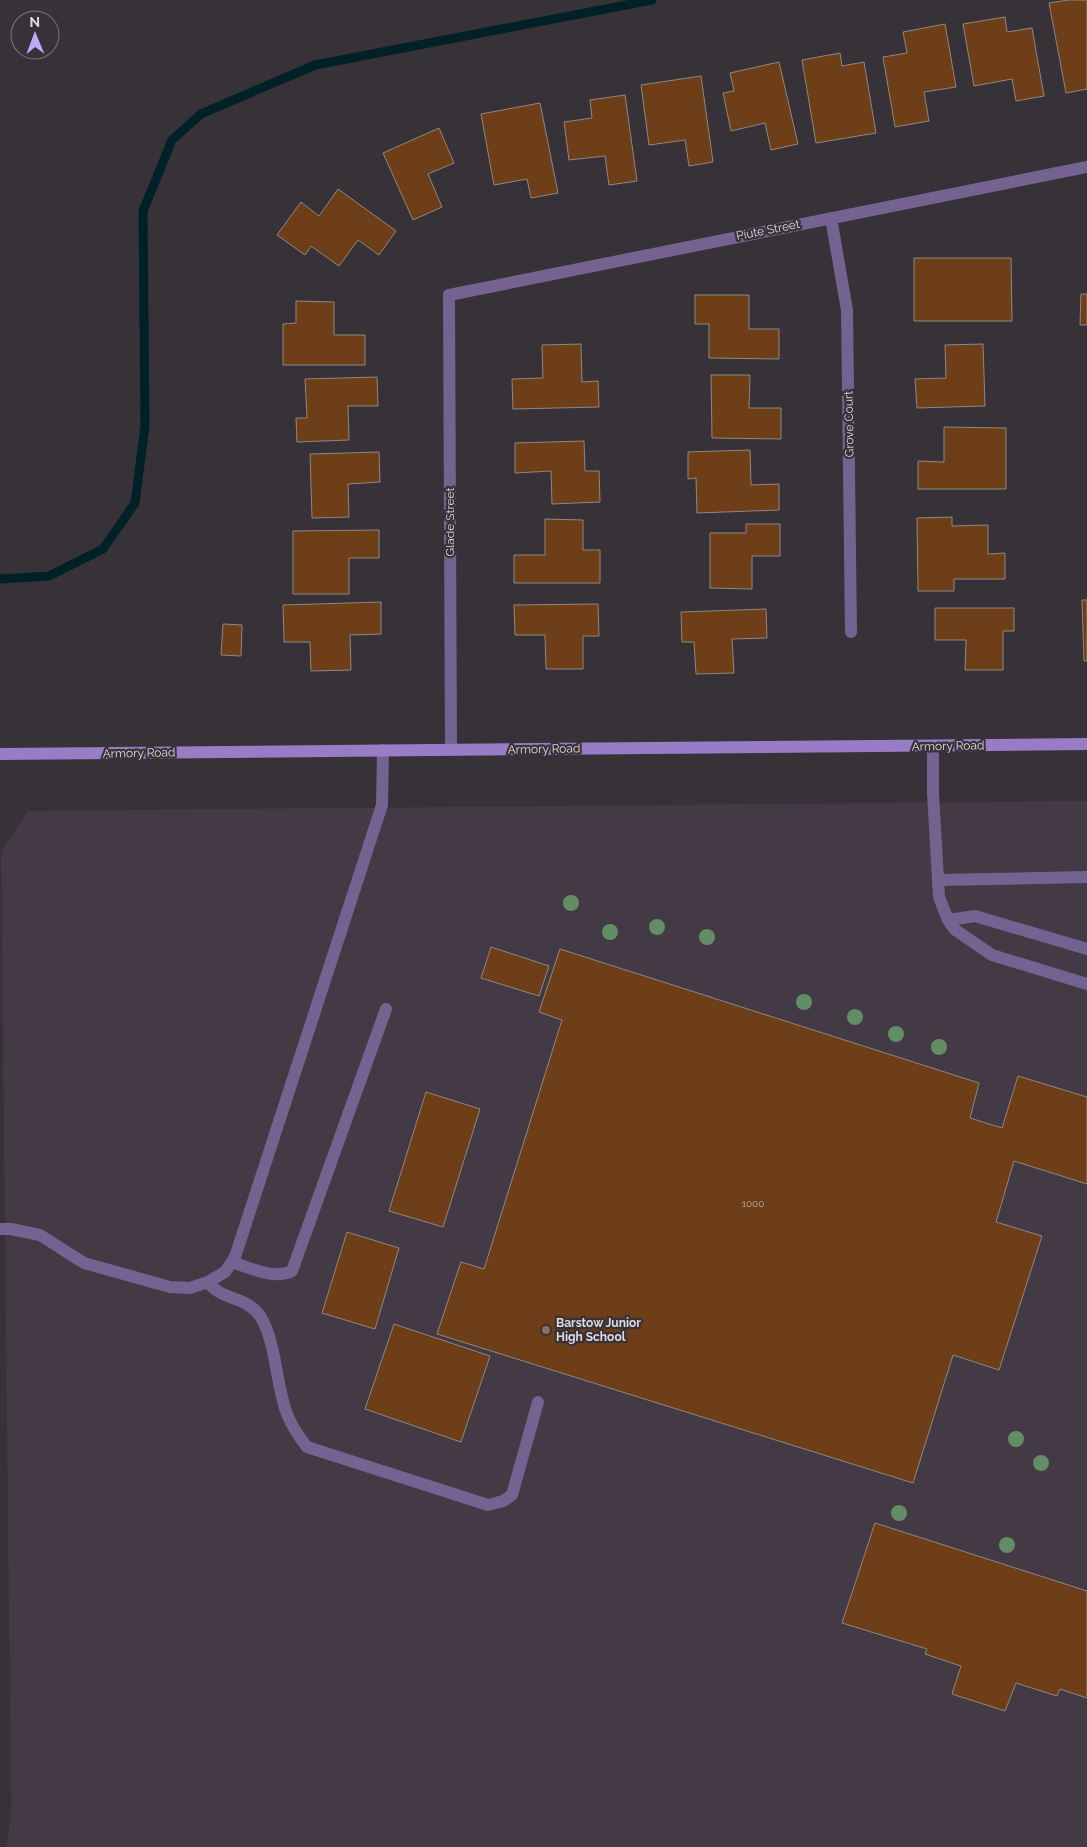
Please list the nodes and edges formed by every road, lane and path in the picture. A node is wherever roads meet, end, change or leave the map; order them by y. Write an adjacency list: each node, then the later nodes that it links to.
1 (1087, 167): 2 (street, Piute Street)
2 (831, 218): 3 (street, Piute Street); 4 (street, Grove Court)
3 (449, 294): 8 (street, Glade Street)
4 (851, 632)
5 (1087, 744): 6 (main road, Armory Road)
6 (933, 746): 8 (main road, Armory Road); 11 (street)
7 (383, 750): 8 (main road, Armory Road); 9 (main road, Armory Road); 17 (street)
8 (451, 750)
9 (0, 754)
10 (1087, 878): 11 (street)
11 (938, 880): 12 (street)
12 (948, 920): 13 (street); 14 (street)
13 (1087, 949)
14 (1087, 984)
15 (386, 1009): 17 (street)
16 (0, 1229): 18 (street)
17 (232, 1262): 18 (street)
18 (208, 1282): 19 (street)
19 (538, 1402)

